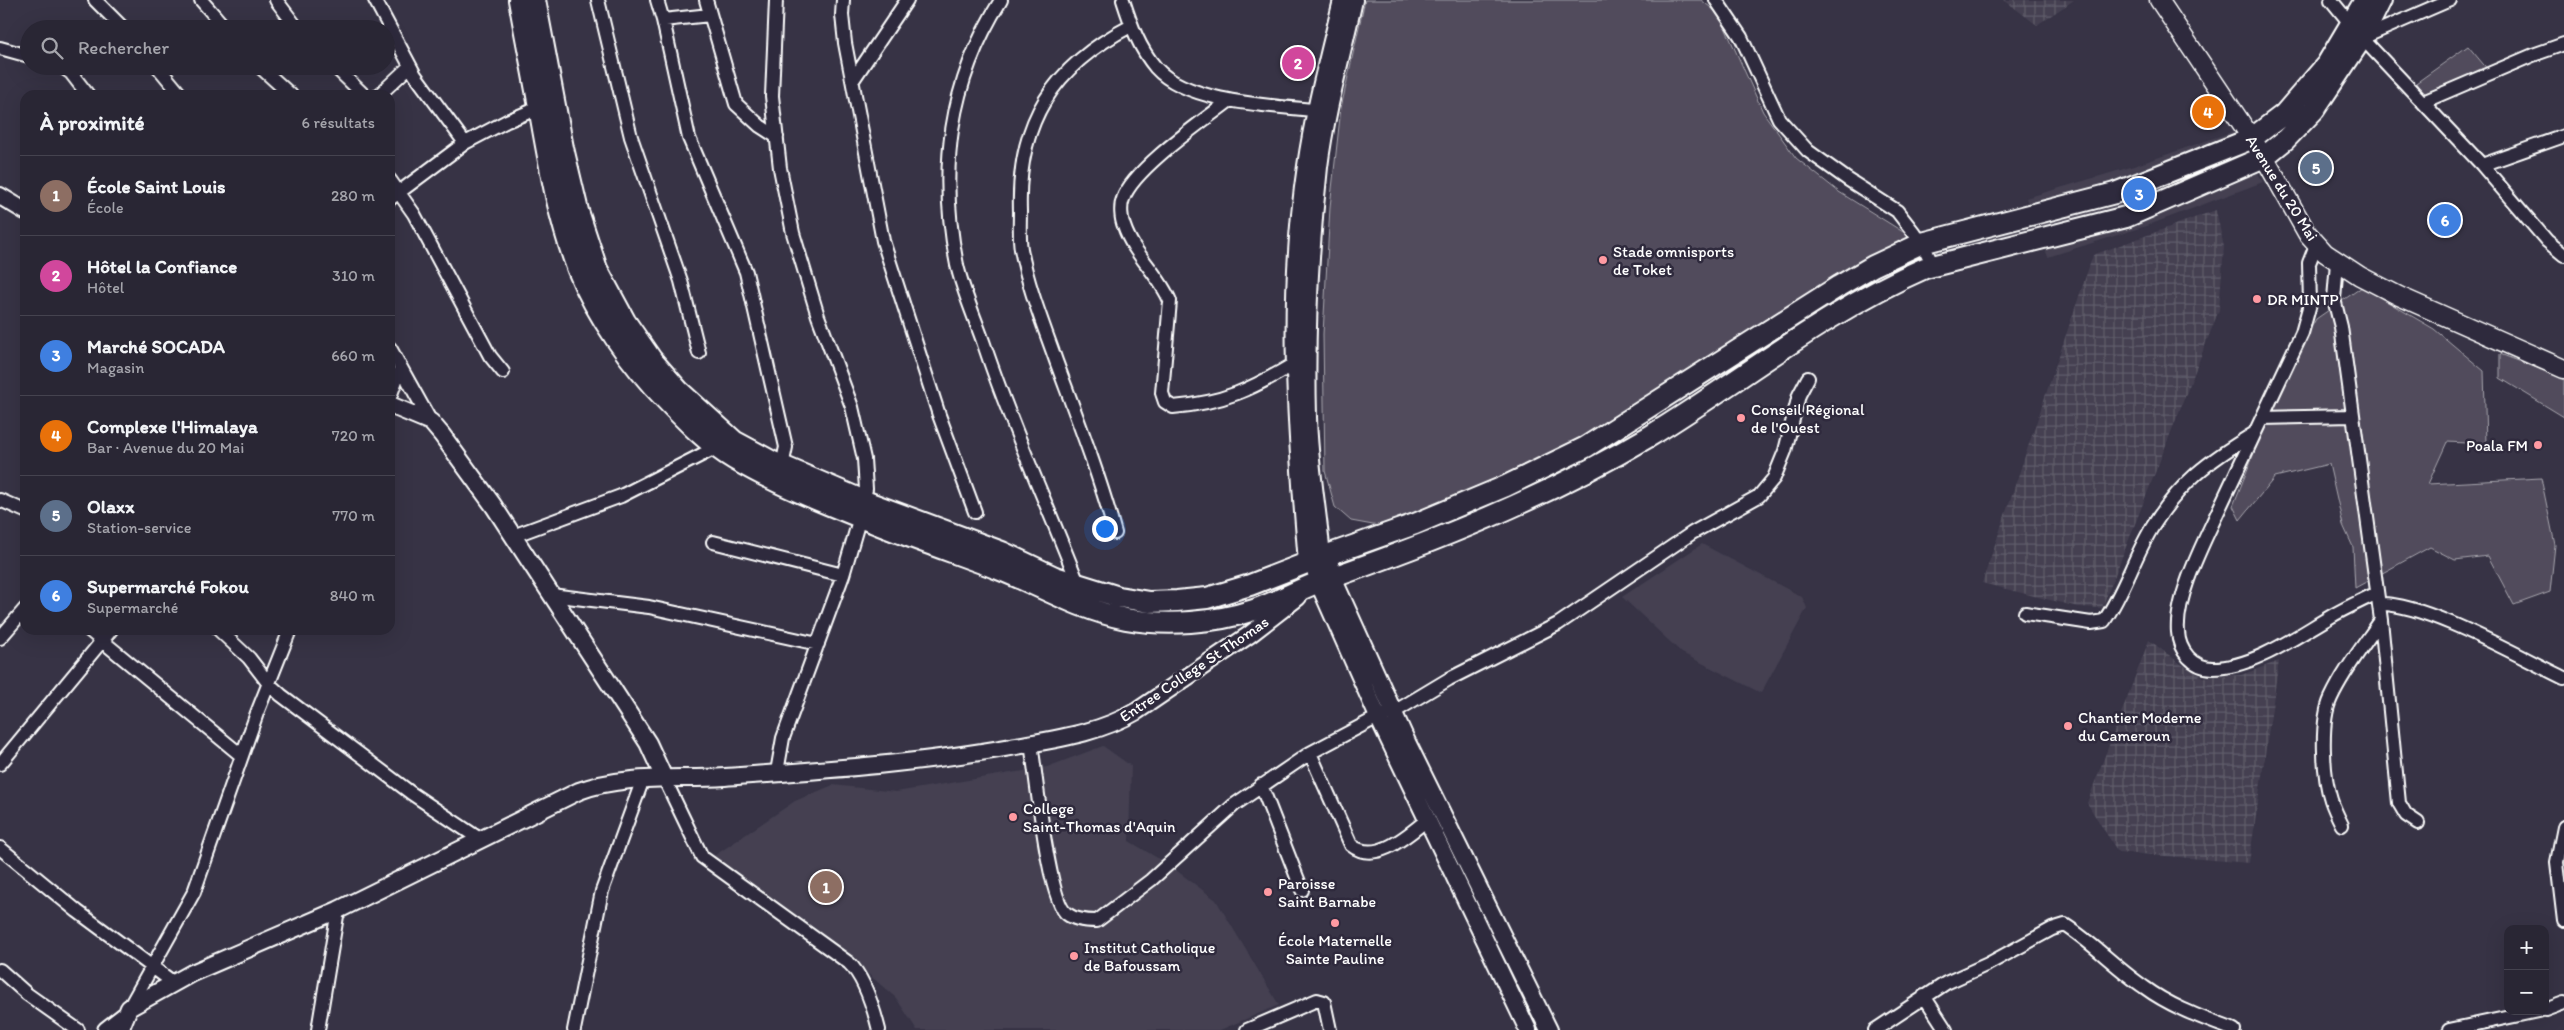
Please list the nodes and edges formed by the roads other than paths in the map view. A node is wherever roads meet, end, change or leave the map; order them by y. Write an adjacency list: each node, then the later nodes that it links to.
1 (95, 0): 24 (street)
2 (201, 0): 25 (street)
3 (276, 0): 26 (street)
4 (375, 0): 27 (street)
5 (518, 0): 48 (main road)
6 (535, 0): 48 (main road)
7 (598, 0): 64 (street)
8 (657, 0): 28 (street)
9 (706, 0): 23 (street)
10 (776, 0): 51 (street)
11 (843, 0): 40 (street)
12 (906, 0): 40 (street)
13 (1001, 0): 89 (street)
14 (1122, 0): 29 (street)
15 (1342, 0): 49 (street)
16 (1354, 0): 49 (street)
17 (1716, 0): 59 (street)
18 (2159, 0): 52 (main road, Avenue du 20 Mai)
19 (2331, 0): 30 (street)
20 (2365, 0): 30 (main road)
21 (2381, 0): 30 (main road)
22 (2450, 0): 30 (street)
23 (710, 15): 28 (street); 51 (street)
24 (115, 20)
25 (218, 20)
26 (291, 20)
27 (386, 20)
28 (664, 20): 78 (street)
29 (1131, 26): 46 (street); 83 (street)
30 (2357, 31): 47 (street); 52 (main road); 54 (main road)
31 (395, 38): 35 (street)
32 (2564, 44): 47 (street)
33 (0, 48): 34 (street)
34 (20, 54)
35 (410, 66): 45 (street); 53 (street)
36 (73, 75): 41 (street)
37 (164, 75): 42 (street)
38 (269, 75): 43 (street)
39 (343, 75): 44 (street)
40 (853, 80): 82 (street)
41 (84, 90)
42 (177, 90)
43 (285, 90)
44 (359, 90)
45 (384, 90)
46 (1229, 101): 49 (street); 66 (street)
47 (2423, 102): 55 (street)
48 (547, 104): 53 (street); 77 (main road); 78 (main road)
49 (1322, 111): 66 (street); 86 (street)
50 (2564, 136): 55 (street)
51 (776, 137): 81 (street)
52 (2251, 139): 54 (main road, Avenue du 20 Mai); 59 (main road)
53 (465, 143): 56 (street)
54 (2264, 157): 60 (main road, Avenue du 20 Mai); 63 (main road)
55 (2482, 165): 61 (street)
56 (395, 196): 69 (street)
57 (0, 197): 58 (street)
58 (20, 208)
59 (1922, 243): 63 (street); 86 (main road)
60 (2316, 245): 62 (main road, Avenue du 20 Mai); 74 (street)
61 (2564, 255)
62 (2337, 262): 67 (main road, Avenue du 20 Mai); 73 (street)
63 (1933, 266): 88 (main road)
64 (699, 353)
65 (395, 358): 68 (street)
66 (1294, 364): 86 (street)
67 (2564, 368)
68 (400, 369): 71 (street); 75 (street)
69 (503, 372)
70 (1808, 378): 104 (street)
71 (395, 383)
72 (395, 407): 75 (street)
73 (2353, 416): 74 (street); 91 (street)
74 (2262, 418): 76 (street)
75 (432, 422): 84 (street)
76 (2253, 434): 91 (street); 92 (street)
77 (717, 447): 81 (main road); 84 (street)
78 (782, 466): 81 (main road)
79 (0, 500): 80 (street)
80 (20, 509)
81 (861, 509): 87 (street); 88 (main road); 89 (main road)
82 (976, 512)
83 (1114, 533)
84 (513, 536): 90 (street)
85 (713, 542): 87 (street)
86 (1315, 560): 88 (street); 89 (main road)
87 (843, 575): 101 (street)
88 (1326, 580): 104 (street); 105 (street, Entree College St Thomas)
89 (1079, 586)
90 (552, 594): 101 (street); 111 (street)
91 (2378, 598): 94 (street); 102 (street)
92 (2025, 612)
93 (20, 615): 99 (street)
94 (2381, 620): 114 (street); 115 (street)
95 (95, 635): 100 (street)
96 (107, 635): 100 (street)
97 (224, 635): 103 (street)
98 (288, 635): 103 (street)
99 (1, 636)
100 (102, 641): 107 (street); 108 (street)
101 (818, 644): 109 (street)
102 (2564, 678)
103 (269, 684): 107 (street); 117 (street)
104 (1386, 715): 106 (street); 113 (street); 138 (street)
105 (1031, 744): 109 (street, Entree College St Thomas); 112 (street)
106 (1310, 754): 112 (street); 113 (street)
107 (242, 756): 122 (street)
108 (0, 764)
109 (777, 772): 111 (street, Entree College St Thomas)
110 (643, 779): 111 (street, Entree College St Thomas); 117 (street, Entree College St Thomas); 133 (street)
111 (665, 780): 134 (street)
112 (1261, 785): 119 (street)
113 (1428, 819): 137 (street)
114 (2418, 823)
115 (2342, 825)
116 (2564, 827): 121 (street)
117 (481, 840): 120 (street, Entree College St Thomas)
118 (0, 848): 122 (street)
119 (1302, 890)
120 (338, 910): 124 (street, Entree College St Thomas); 132 (street)
121 (2564, 921)
122 (151, 966): 124 (street); 129 (street)
123 (0, 970): 130 (street)
124 (174, 983): 129 (street, Entree College St Thomas)
125 (1924, 996): 139 (street); 140 (street); 141 (street)
126 (2564, 1003): 127 (street)
127 (2549, 1009)
128 (2519, 1015): 142 (street)
129 (124, 1018): 131 (street, Entree College St Thomas)
130 (78, 1030)
131 (106, 1030)
132 (318, 1030)
133 (574, 1030)
134 (880, 1030)
135 (1247, 1030): 136 (street)
136 (1330, 1030)
137 (1528, 1030)
138 (1548, 1030)
139 (1875, 1030)
140 (1946, 1030)
141 (2234, 1030)
142 (2449, 1030)

